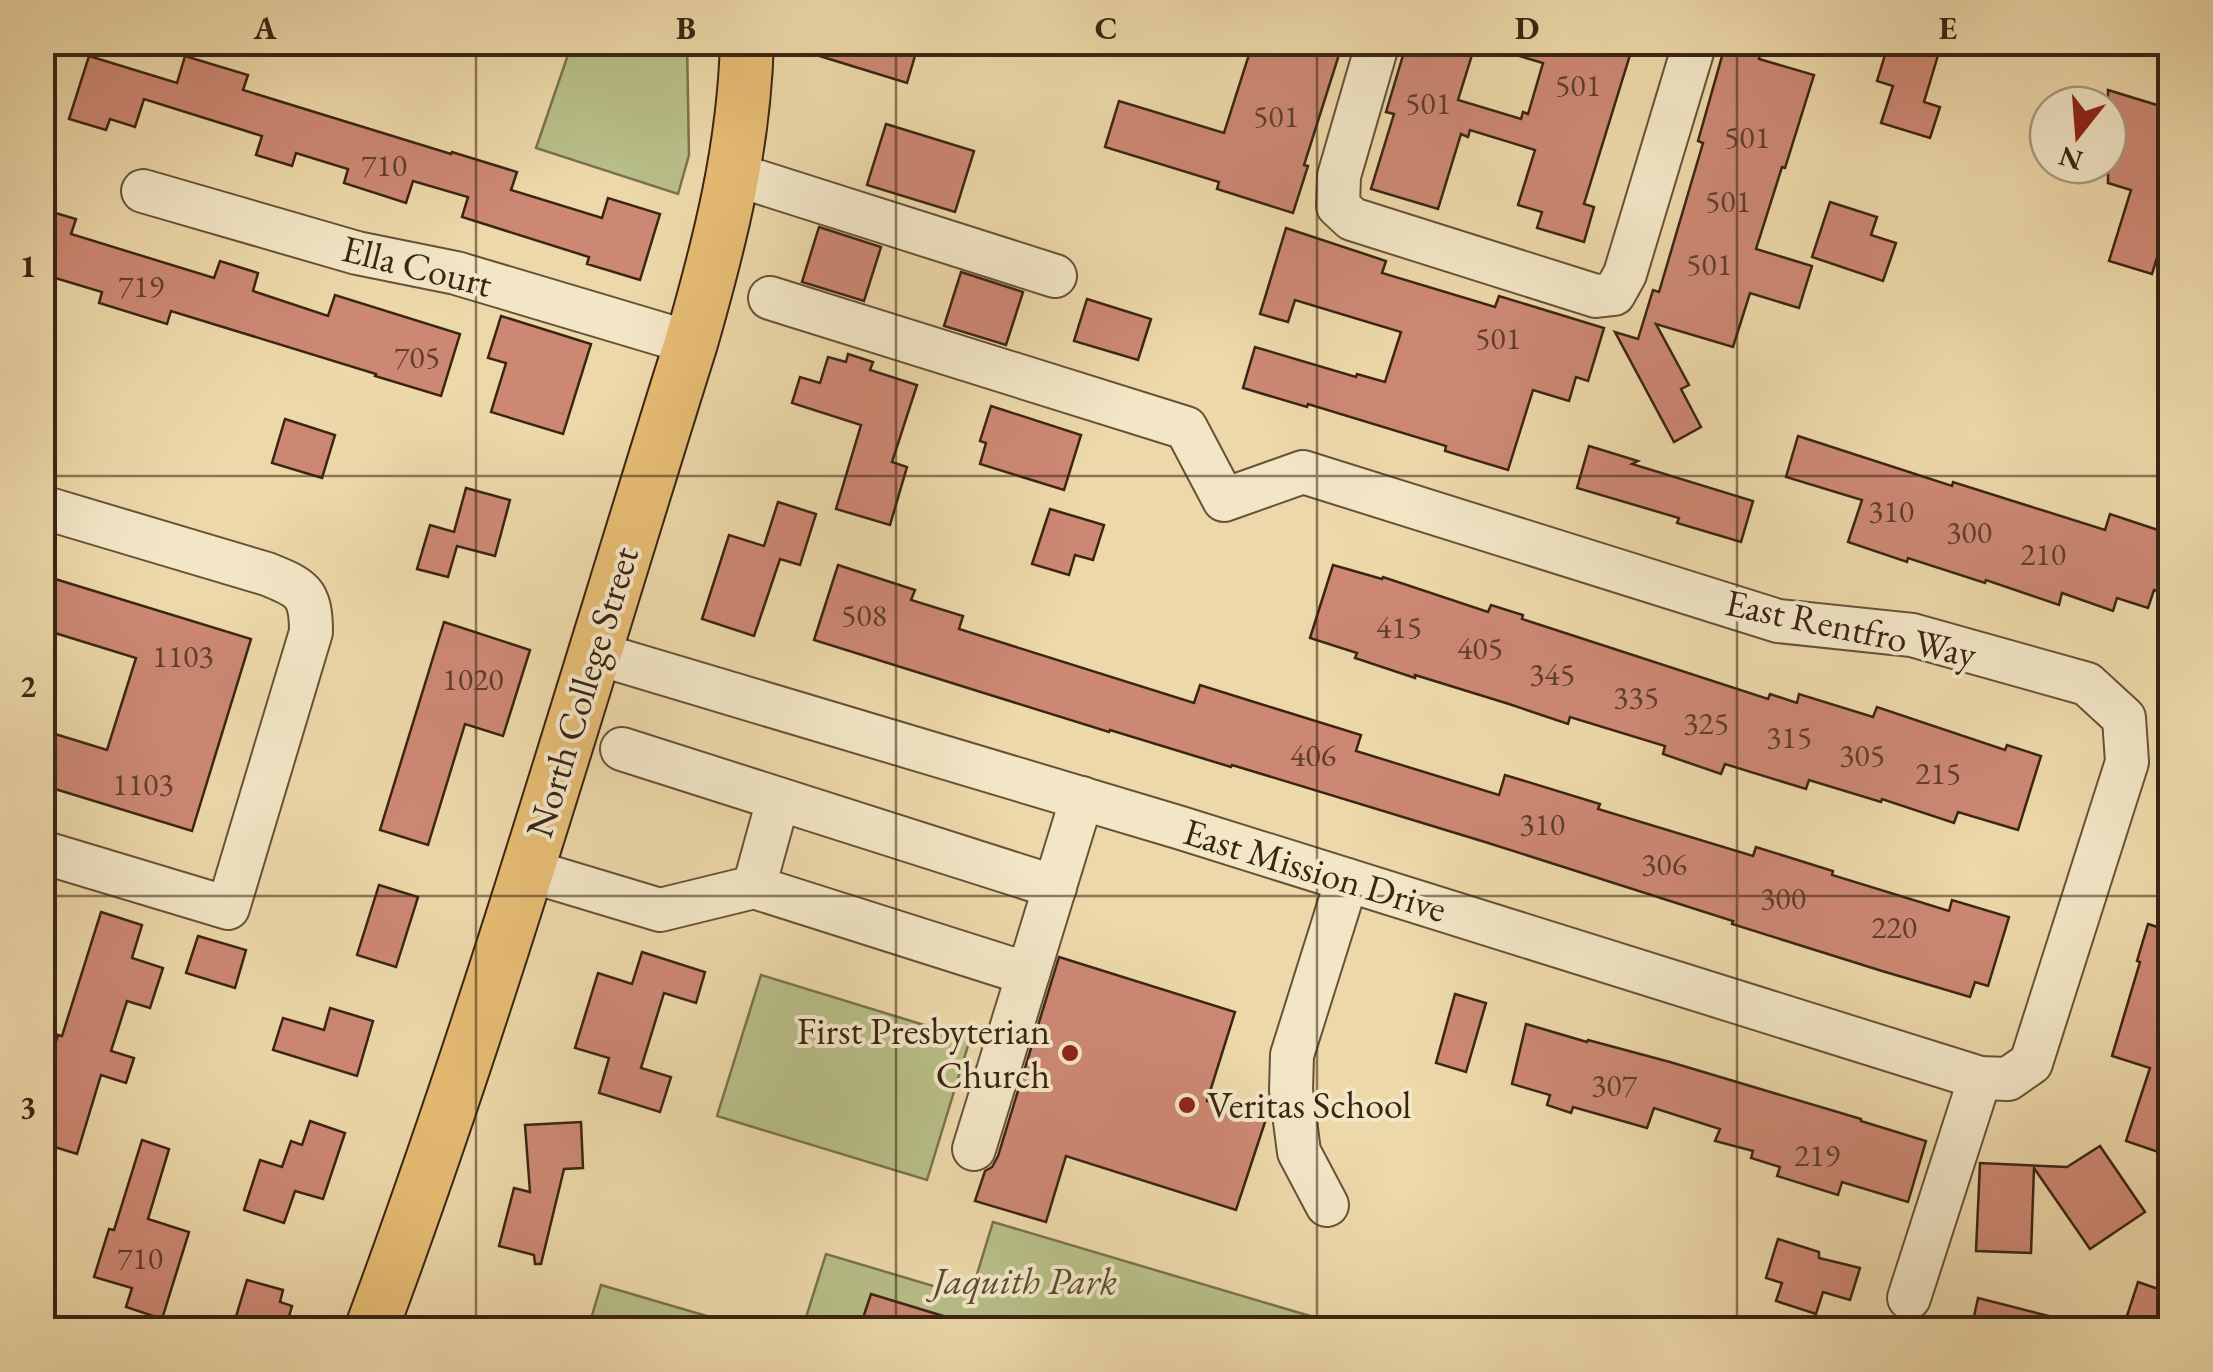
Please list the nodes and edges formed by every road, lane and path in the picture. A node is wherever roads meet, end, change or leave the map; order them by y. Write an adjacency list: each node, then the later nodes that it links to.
1 (747, 42): 4 (main road, North College Street)
2 (1378, 42): 3 (street)
3 (1695, 42)
4 (734, 174): 6 (street); 8 (main road, North College Street)
5 (143, 191): 8 (street, Ella Court)
6 (1054, 276)
7 (770, 298): 20 (street, East Rentfro Way)
8 (691, 343): 10 (main road, North College Street)
9 (42, 507): 14 (street)
10 (595, 653): 12 (street, East Mission Drive); 15 (main road, North College Street)
11 (622, 749): 13 (street)
12 (1082, 798): 16 (street, East Mission Drive); 18 (street)
13 (778, 800): 17 (street); 18 (street)
14 (42, 852)
15 (527, 870): 17 (street); 24 (main road, North College Street)
16 (1348, 880): 20 (street, East Mission Drive); 22 (street)
17 (754, 886): 19 (street)
18 (1055, 887): 19 (street)
19 (1028, 974): 21 (street)
20 (1980, 1078): 23 (street)
21 (974, 1150)
22 (1327, 1205)
23 (1910, 1298)
24 (371, 1330)

